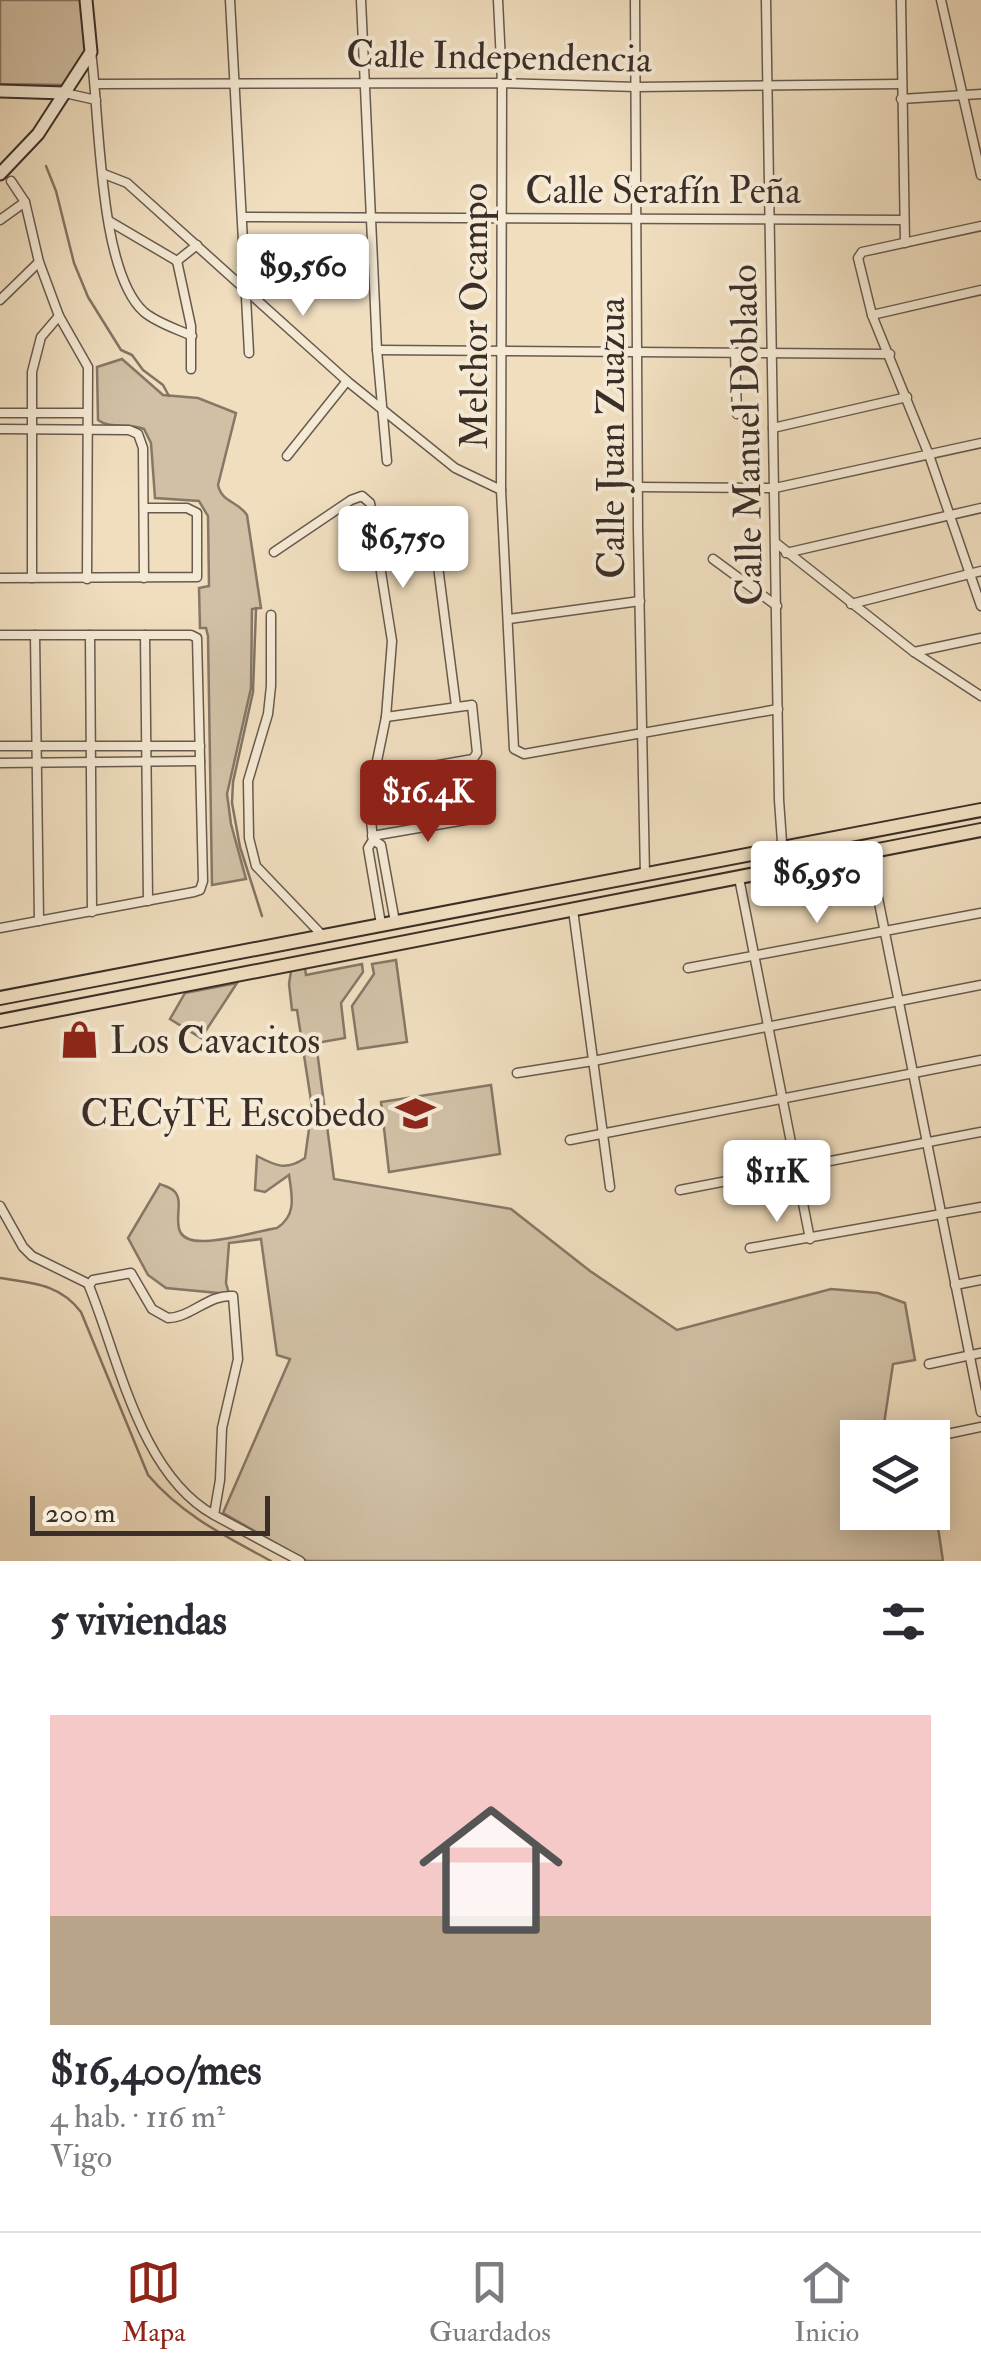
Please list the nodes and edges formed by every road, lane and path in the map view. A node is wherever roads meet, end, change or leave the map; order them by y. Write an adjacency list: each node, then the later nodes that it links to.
1 (86, 0): 9 (main road)
2 (230, 0): 12 (street)
3 (361, 0): 13 (street)
4 (498, 0): 10 (street, Melchor Ocampo)
5 (635, 0): 16 (street, Calle Juan Zuazua)
6 (766, 0): 15 (street, Calle Manuel Doblado)
7 (901, 0): 14 (street)
8 (941, 0): 20 (street)
9 (91, 52): 11 (street); 18 (main road)
10 (502, 83): 13 (street, Calle Independencia); 16 (street, Calle Independencia); 32 (street, Melchor Ocampo)
11 (96, 84): 12 (street, Calle Independencia); 22 (street)
12 (234, 84): 13 (street, Calle Independencia); 30 (street)
13 (364, 84): 29 (street)
14 (901, 84): 15 (street, Calle Independencia); 21 (street)
15 (768, 86): 16 (street, Calle Independencia); 31 (street, Calle Manuel Doblado)
16 (638, 88): 33 (street, Calle Juan Zuazua)
17 (0, 91): 18 (main road)
18 (65, 94): 22 (street); 24 (main road)
19 (981, 94): 20 (street)
20 (964, 97): 21 (street); 26 (street)
21 (901, 99): 35 (street)
22 (96, 100): 25 (street)
23 (0, 157): 24 (main road)
24 (11, 165): 27 (main road)
25 (104, 174): 36 (street); 39 (street)
26 (981, 175)
27 (6, 178): 28 (street)
28 (26, 202): 34 (street); 41 (street)
29 (370, 215): 30 (street, Calle Serafín Peña); 32 (street, Calle Serafín Peña); 48 (street)
30 (243, 217): 43 (street)
31 (770, 217): 33 (street, Calle Serafín Peña); 35 (street, Calle Serafín Peña); 53 (street, Calle Manuel Doblado)
32 (500, 218): 33 (street, Calle Serafín Peña); 49 (street, Melchor Ocampo)
33 (638, 218): 51 (street, Calle Juan Zuazua)
34 (0, 220)
35 (903, 220): 38 (street)
36 (108, 221): 40 (street); 47 (street)
37 (981, 226): 38 (street)
38 (905, 243): 45 (street)
39 (197, 245): 40 (street); 43 (street)
40 (177, 261): 47 (street)
41 (39, 262): 44 (street); 46 (street)
42 (981, 290): 45 (street)
43 (246, 293): 50 (street); 56 (street)
44 (0, 300)
45 (872, 315): 54 (street)
46 (59, 316): 60 (street); 61 (street)
47 (192, 336): 55 (street)
48 (378, 350): 49 (street); 58 (street)
49 (500, 351): 51 (street); 73 (street, Melchor Ocampo)
50 (249, 352)
51 (637, 353): 52 (street); 71 (street, Calle Juan Zuazua)
52 (735, 354): 53 (street); 62 (street)
53 (773, 354): 54 (street); 64 (street, Calle Manuel Doblado)
54 (890, 354): 57 (street)
55 (191, 369)
56 (347, 382): 58 (street); 68 (street)
57 (907, 397): 64 (street); 69 (street)
58 (382, 408): 70 (street); 73 (street)
59 (0, 413): 60 (street)
60 (31, 413): 61 (street); 63 (street)
61 (87, 414): 66 (street)
62 (737, 414)
63 (31, 428): 65 (street); 66 (street); 85 (street)
64 (773, 428): 72 (street, Calle Manuel Doblado)
65 (0, 429)
66 (87, 429): 74 (street); 87 (street)
67 (981, 443): 69 (street)
68 (287, 456)
69 (929, 456): 72 (street); 76 (street)
70 (387, 461)
71 (638, 487): 72 (street); 88 (street, Calle Juan Zuazua)
72 (776, 488): 78 (street, Calle Manuel Doblado)
73 (502, 490): 93 (street, Melchor Ocampo)
74 (144, 508): 86 (street); 86 (street)
75 (981, 508): 76 (street)
76 (950, 515): 80 (street); 83 (street)
77 (435, 544): 101 (street)
78 (776, 544): 80 (street); 90 (street, Calle Manuel Doblado)
79 (274, 552): 103 (street)
80 (785, 553): 89 (street)
81 (712, 559): 90 (street)
82 (981, 572): 83 (street)
83 (970, 574): 89 (street); 91 (street)
84 (0, 578): 85 (street)
85 (32, 578): 87 (street)
86 (144, 578): 87 (street)
87 (86, 579)
88 (640, 602): 93 (street); 104 (street, Calle Juan Zuazua)
89 (851, 604): 99 (street)
90 (776, 606): 102 (street, Calle Manuel Doblado)
91 (981, 606)
92 (272, 615): 135 (street)
93 (509, 620): 104 (street, Melchor Ocampo)
94 (35, 635): 95 (street); 96 (street); 106 (street)
95 (90, 635): 97 (street); 107 (street)
96 (0, 636)
97 (146, 636): 108 (street); 109 (street)
98 (981, 638): 99 (street)
99 (914, 652): 100 (street)
100 (981, 696)
101 (456, 706): 103 (street); 115 (street)
102 (778, 709): 104 (street); 120 (street, Calle Manuel Doblado)
103 (386, 717): 115 (street)
104 (643, 732): 125 (street, Calle Juan Zuazua)
105 (0, 746): 106 (street)
106 (34, 746): 107 (street); 111 (street)
107 (89, 746): 108 (street); 112 (street)
108 (146, 746): 109 (street); 113 (street)
109 (200, 746): 110 (street)
110 (200, 761): 113 (street); 127 (street)
111 (35, 762): 112 (street); 114 (street); 131 (street)
112 (90, 762): 113 (street); 129 (street)
113 (146, 762): 127 (street)
114 (0, 763)
115 (375, 776): 119 (street)
116 (981, 810): 120 (main road)
117 (476, 818): 119 (street)
118 (981, 830): 121 (main road)
119 (373, 838): 122 (street); 123 (street)
120 (780, 850): 124 (street, Calle Manuel Doblado); 125 (main road)
121 (868, 853): 124 (main road); 134 (street)
122 (385, 864): 123 (street); 132 (street)
123 (371, 866): 132 (street)
124 (784, 870): 126 (main road)
125 (645, 876): 132 (main road)
126 (739, 878): 128 (main road); 136 (street)
127 (148, 901): 129 (street)
128 (574, 910): 141 (main road); 144 (street)
129 (92, 912): 131 (street)
130 (981, 913): 134 (street)
131 (38, 921): 133 (street)
132 (388, 923): 135 (main road)
133 (0, 928)
134 (886, 933): 136 (street); 140 (street)
135 (322, 935): 139 (main road)
136 (755, 956): 137 (street); 142 (street)
137 (688, 968)
138 (981, 985): 140 (street)
139 (0, 998)
140 (899, 1000): 142 (street); 145 (street)
141 (0, 1021)
142 (769, 1026): 144 (street); 147 (street)
143 (981, 1060): 145 (street)
144 (593, 1061): 146 (street); 149 (street)
145 (914, 1072): 147 (street); 151 (street)
146 (516, 1073)
147 (784, 1097): 149 (street); 152 (street)
148 (981, 1132): 151 (street)
149 (603, 1133): 150 (street); 153 (street)
150 (570, 1140)
151 (926, 1142): 152 (street); 157 (street)
152 (798, 1167): 154 (street); 158 (street)
153 (610, 1187)
154 (680, 1190)
155 (0, 1206): 161 (street)
156 (981, 1207): 157 (street)
157 (940, 1216): 158 (street); 162 (street)
158 (810, 1238): 159 (street)
159 (750, 1248)
160 (981, 1280): 162 (street)
161 (88, 1284): 169 (street); 169 (street)
162 (955, 1285): 164 (street)
163 (981, 1353): 164 (street)
164 (970, 1355): 165 (street); 166 (street)
165 (928, 1364)
166 (981, 1412)
167 (981, 1428): 168 (street)
168 (950, 1434)
169 (214, 1515): 170 (street)
170 (300, 1561)

